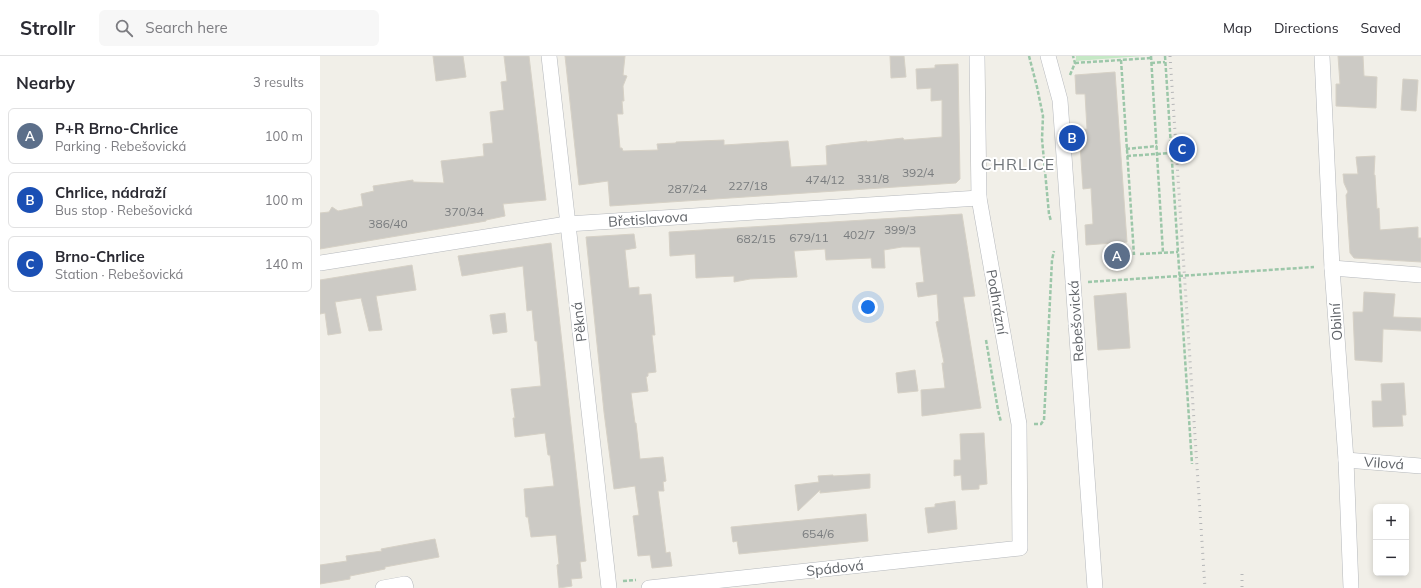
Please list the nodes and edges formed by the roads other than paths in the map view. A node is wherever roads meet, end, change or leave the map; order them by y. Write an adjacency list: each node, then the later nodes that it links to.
1 (549, 56): 6 (street, Pěkná)
2 (977, 56): 5 (street, Podhrázní)
3 (1048, 56): 17 (street, Rebešovická)
4 (1322, 56): 8 (street, Obilní)
5 (979, 198): 6 (street, Břetislavova); 12 (street, Podhrázní)
6 (567, 224): 7 (street, Břetislavova); 15 (street, Pěkná)
7 (320, 264)
8 (1332, 268): 9 (street); 10 (street, Obilní)
9 (1421, 275)
10 (1346, 460): 11 (street, Vilová); 18 (street, Obilní)
11 (1421, 466)
12 (1020, 548): 16 (street, Spádová)
13 (383, 588): 14 (street)
14 (406, 588)
15 (609, 588)
16 (649, 588)
17 (1095, 588)
18 (1351, 588)

